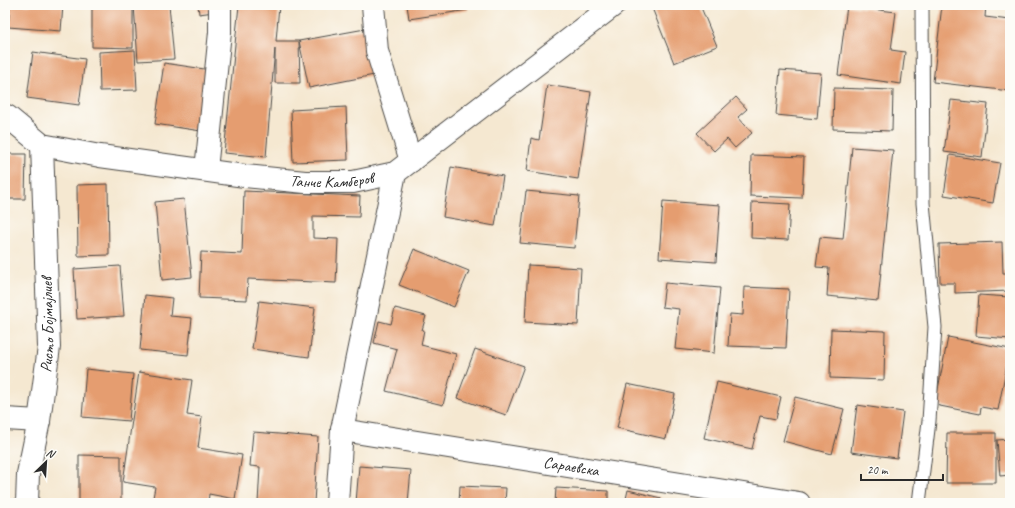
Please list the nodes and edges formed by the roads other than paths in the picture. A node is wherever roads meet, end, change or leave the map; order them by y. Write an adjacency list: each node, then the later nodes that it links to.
1 (220, 5): 8 (street)
2 (373, 5): 7 (street)
3 (614, 5): 7 (street, Танче Камберов)
4 (922, 5): 15 (lane)
5 (6, 113): 6 (street, Танче Камберов)
6 (42, 145): 8 (street, Танче Камберов); 10 (street, Ристо Бојмајлиев)
7 (403, 167): 8 (street, Танче Камберов); 11 (street)
8 (206, 170)
9 (5, 419): 10 (street)
10 (39, 420): 12 (street, Ристо Бојмајлиев)
11 (342, 430): 13 (street); 14 (street, Сараевска)
12 (27, 503)
13 (337, 503)
14 (799, 503)
15 (919, 503)

